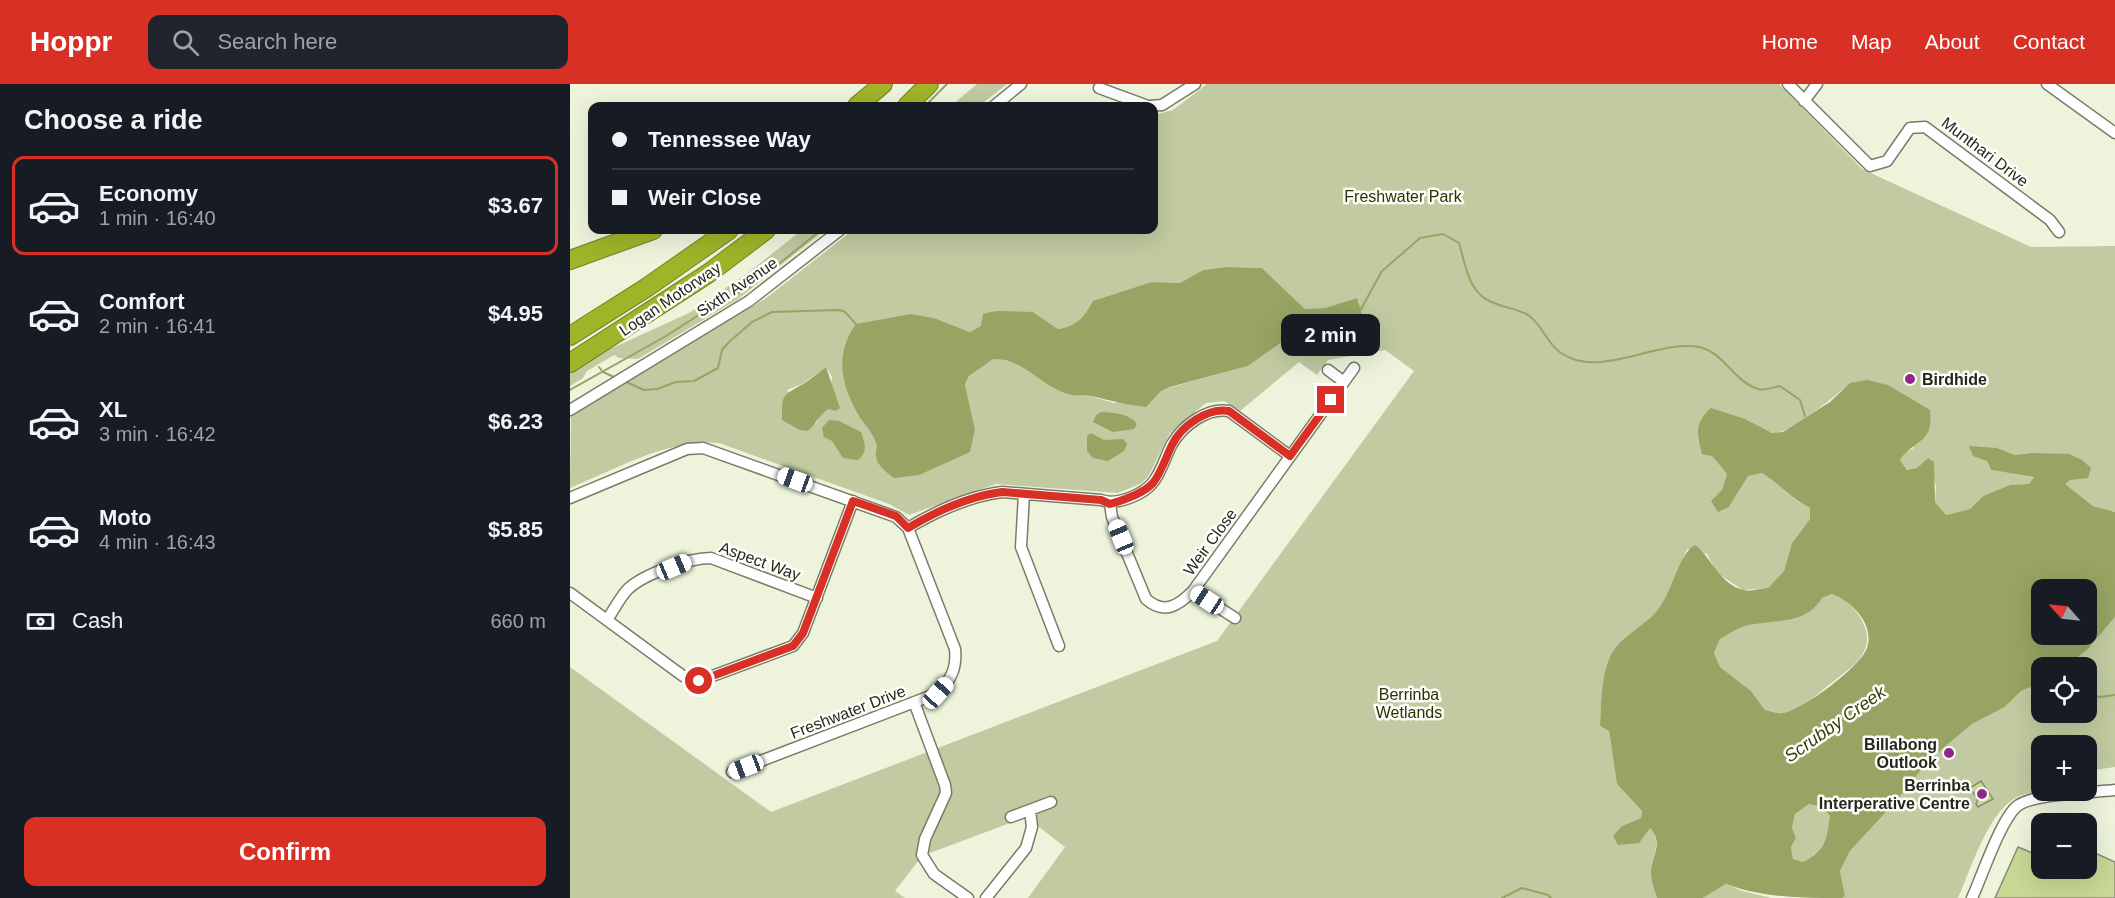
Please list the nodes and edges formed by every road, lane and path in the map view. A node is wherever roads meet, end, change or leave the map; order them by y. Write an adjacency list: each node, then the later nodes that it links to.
1 (883, 84): 12 (highway)
2 (897, 84): 13 (highway)
3 (929, 84): 14 (highway)
4 (1022, 84): 15 (street)
5 (1195, 84): 17 (street)
6 (1788, 84): 11 (street, Munthari Drive)
7 (1817, 84): 11 (street)
8 (2047, 84): 10 (street)
9 (1099, 88): 16 (street)
10 (2060, 88): 18 (street)
11 (1804, 101): 19 (street, Munthari Drive)
12 (862, 102)
13 (877, 102)
14 (910, 102)
15 (999, 102)
16 (1138, 102)
17 (1158, 105)
18 (2115, 133)
19 (2059, 232)
20 (642, 234): 24 (highway)
21 (723, 234): 25 (highway, Logan Motorway)
22 (761, 234): 26 (highway, Logan Motorway)
23 (835, 234): 30 (street, Sixth Avenue)
24 (570, 260)
25 (570, 336)
26 (570, 363)
27 (1354, 368): 29 (street, Weir Close)
28 (1328, 370): 29 (street)
29 (1344, 381): 31 (street, Weir Close)
30 (570, 410)
31 (1290, 456): 35 (street); 37 (street, Weir Close)
32 (1024, 494): 35 (street); 36 (street); 42 (street)
33 (570, 498): 34 (street)
34 (853, 501): 36 (street); 39 (street)
35 (1110, 504): 37 (street, Weir Close)
36 (908, 528): 43 (street, Freshwater Drive)
37 (1193, 591): 40 (street)
38 (570, 593): 41 (street)
39 (817, 598): 41 (street, Aspect Way); 41 (street)
40 (1235, 618)
41 (607, 620)
42 (1059, 646)
43 (914, 702): 44 (street, Freshwater Drive); 49 (street)
44 (732, 772)
45 (2115, 790): 51 (street)
46 (1051, 802): 47 (street)
47 (1030, 810): 48 (street); 50 (street)
48 (1011, 817)
49 (968, 898)
50 (986, 898)
51 (1972, 898)

